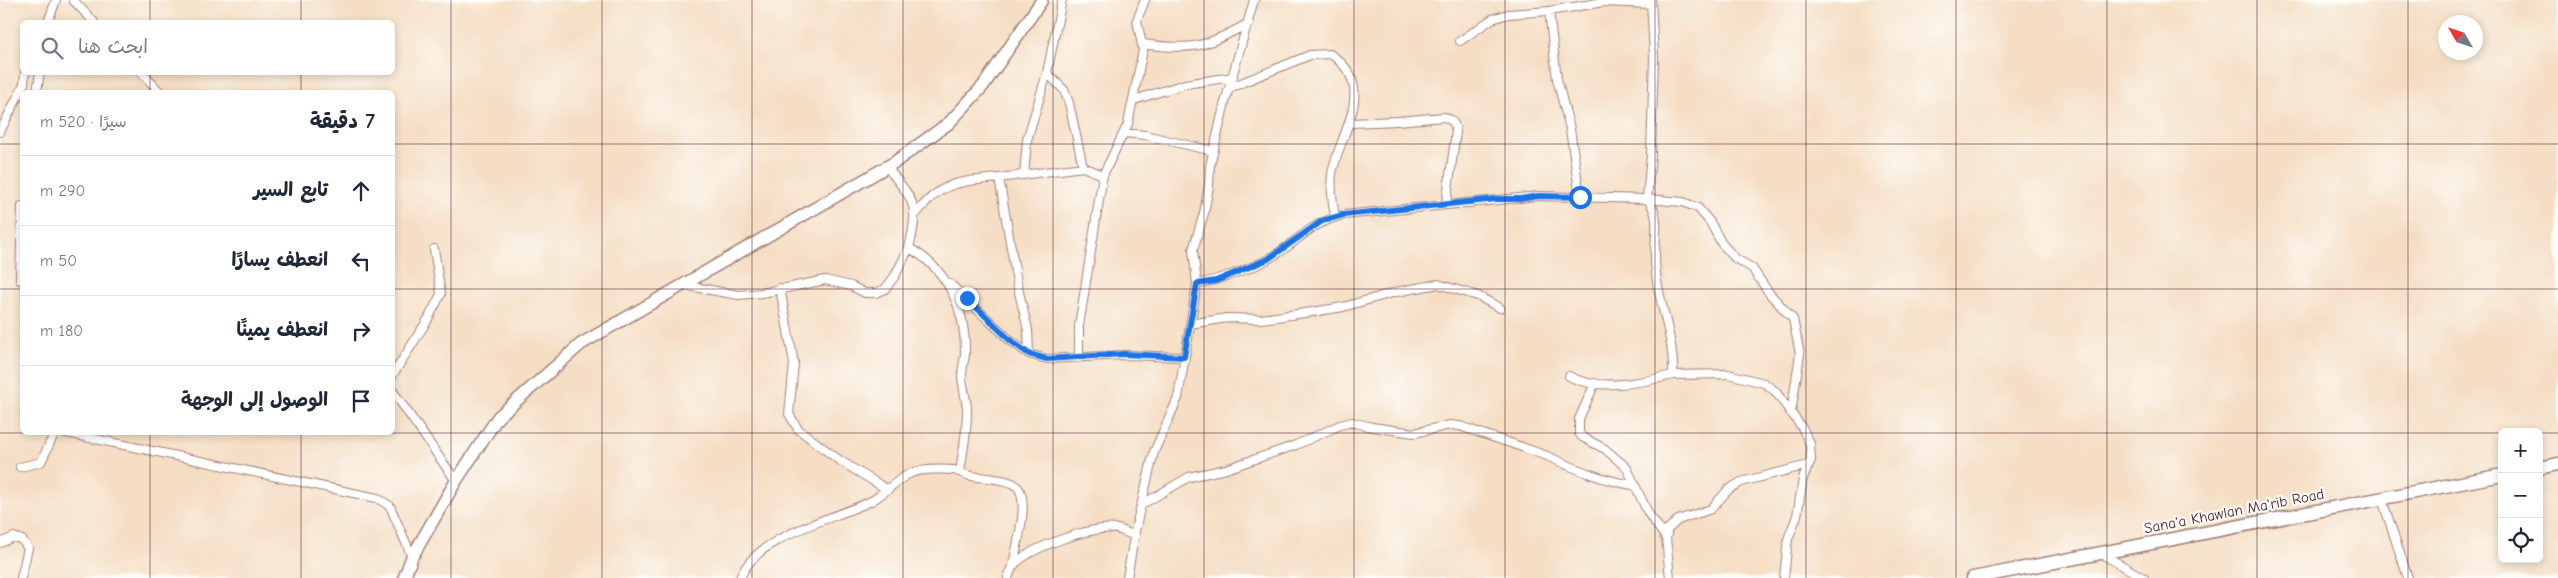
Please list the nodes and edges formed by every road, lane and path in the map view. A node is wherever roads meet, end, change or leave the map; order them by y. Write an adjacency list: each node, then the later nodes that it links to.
1 (56, 0): 9 (street)
2 (73, 0): 10 (street)
3 (1042, 0): 29 (street)
4 (1062, 0): 14 (street)
5 (1145, 0): 13 (street)
6 (1254, 0): 11 (street)
7 (1651, 2): 8 (street); 35 (street)
8 (1549, 11): 12 (street); 34 (street)
9 (47, 20)
10 (92, 20)
11 (1249, 23): 13 (street); 18 (street)
12 (1460, 41)
13 (1143, 44): 24 (street)
14 (1047, 73): 30 (street); 31 (street)
15 (25, 75): 20 (street)
16 (40, 75): 21 (street)
17 (144, 75): 22 (street)
18 (1233, 77): 19 (street); 24 (street)
19 (1229, 88): 25 (street); 28 (street)
20 (21, 90)
21 (37, 90)
22 (158, 90)
23 (20, 92): 26 (street)
24 (1134, 100): 27 (street)
25 (1351, 123): 36 (street); 38 (street)
26 (0, 132)
27 (1124, 133): 28 (street); 32 (street)
28 (1213, 151): 42 (street)
29 (888, 167): 37 (street); 43 (street)
30 (1082, 167): 31 (street); 32 (street)
31 (1024, 175): 33 (street)
32 (1103, 175): 49 (street)
33 (999, 178): 37 (street); 47 (street)
34 (1580, 197): 35 (street); 36 (street)
35 (1647, 199): 51 (street); 55 (street)
36 (1446, 204): 38 (street)
37 (916, 214): 39 (street)
38 (1335, 217): 42 (street)
39 (910, 248): 41 (street); 44 (street)
40 (434, 249): 50 (street)
41 (948, 283): 47 (street); 62 (street)
42 (1197, 284): 46 (street)
43 (683, 285): 44 (street); 64 (street)
44 (780, 288): 66 (street)
45 (1500, 308): 46 (street)
46 (1190, 324): 48 (street)
47 (1029, 354): 49 (street)
48 (1184, 357): 49 (street); 68 (street)
49 (1079, 358)
50 (395, 371)
51 (1673, 375): 53 (street); 55 (street)
52 (1569, 376): 53 (street)
53 (1595, 383): 65 (street)
54 (395, 394): 64 (street)
55 (1791, 413): 59 (street)
56 (54, 435): 60 (street)
57 (76, 435): 73 (street)
58 (2558, 464): 61 (main road)
59 (1808, 465): 70 (street); 81 (street)
60 (20, 467)
61 (2543, 467)
62 (960, 472): 66 (street); 74 (street)
63 (2498, 477): 67 (main road, Sana'a Khawlan Ma'rib Road)
64 (456, 482): 73 (street)
65 (1634, 485): 68 (street); 70 (street)
66 (888, 490): 77 (street)
67 (2382, 499): 72 (main road, Sana'a Khawlan Ma'rib Road); 84 (street)
68 (1141, 505): 69 (street)
69 (1134, 536): 74 (street); 79 (street)
70 (1666, 538): 80 (street)
71 (0, 544): 75 (street)
72 (2102, 554): 82 (main road, Sana'a Khawlan Ma'rib Road); 83 (street)
73 (412, 557): 76 (street)
74 (1013, 566): 78 (street)
75 (22, 578)
76 (404, 578)
77 (740, 578)
78 (1008, 578)
79 (1127, 578)
80 (1670, 578)
81 (1784, 578)
82 (1973, 578)
83 (2144, 578)
84 (2408, 578)

